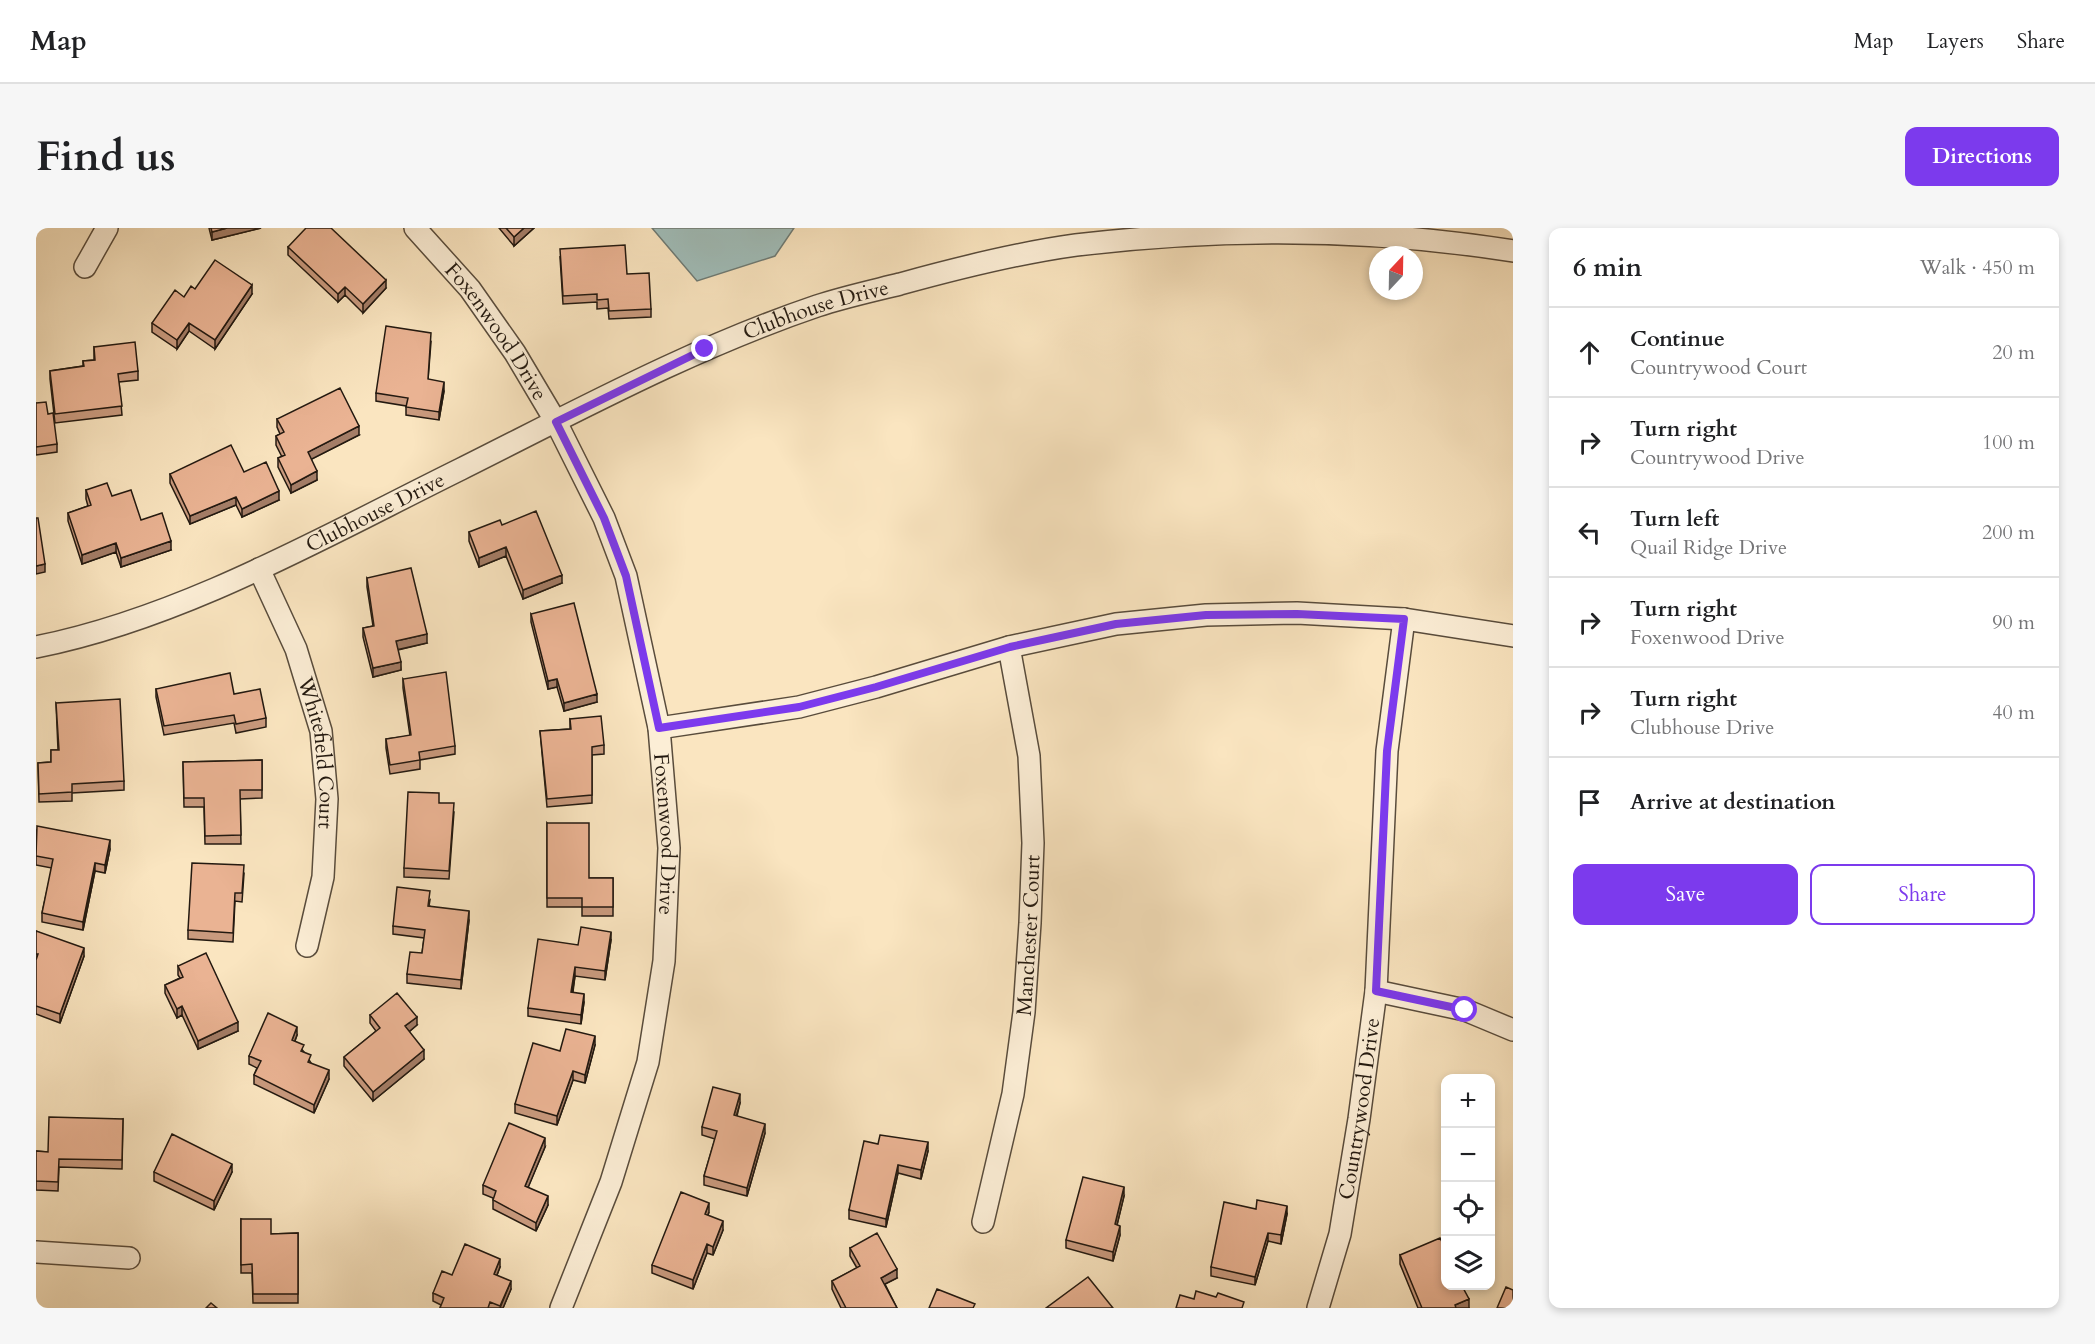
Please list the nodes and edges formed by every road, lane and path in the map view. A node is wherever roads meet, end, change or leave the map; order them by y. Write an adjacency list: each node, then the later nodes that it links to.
1 (107, 228): 4 (street)
2 (415, 228): 5 (street, Foxenwood Drive)
3 (1513, 252): 5 (street, Clubhouse Drive)
4 (85, 267)
5 (556, 422): 6 (street, Clubhouse Drive); 11 (street, Foxenwood Drive)
6 (259, 569): 9 (street, Clubhouse Drive); 12 (street, Whitefield Court)
7 (1404, 619): 8 (street); 10 (street); 13 (street, Countrywood Drive)
8 (1513, 636)
9 (36, 647)
10 (1010, 647): 11 (street); 15 (street, Manchester Court)
11 (659, 728): 18 (street, Foxenwood Drive)
12 (308, 946)
13 (1376, 991): 14 (street); 19 (street, Countrywood Drive)
14 (1513, 1030)
15 (983, 1222)
16 (36, 1252): 17 (street)
17 (129, 1258)
18 (561, 1308)
19 (1318, 1308)

